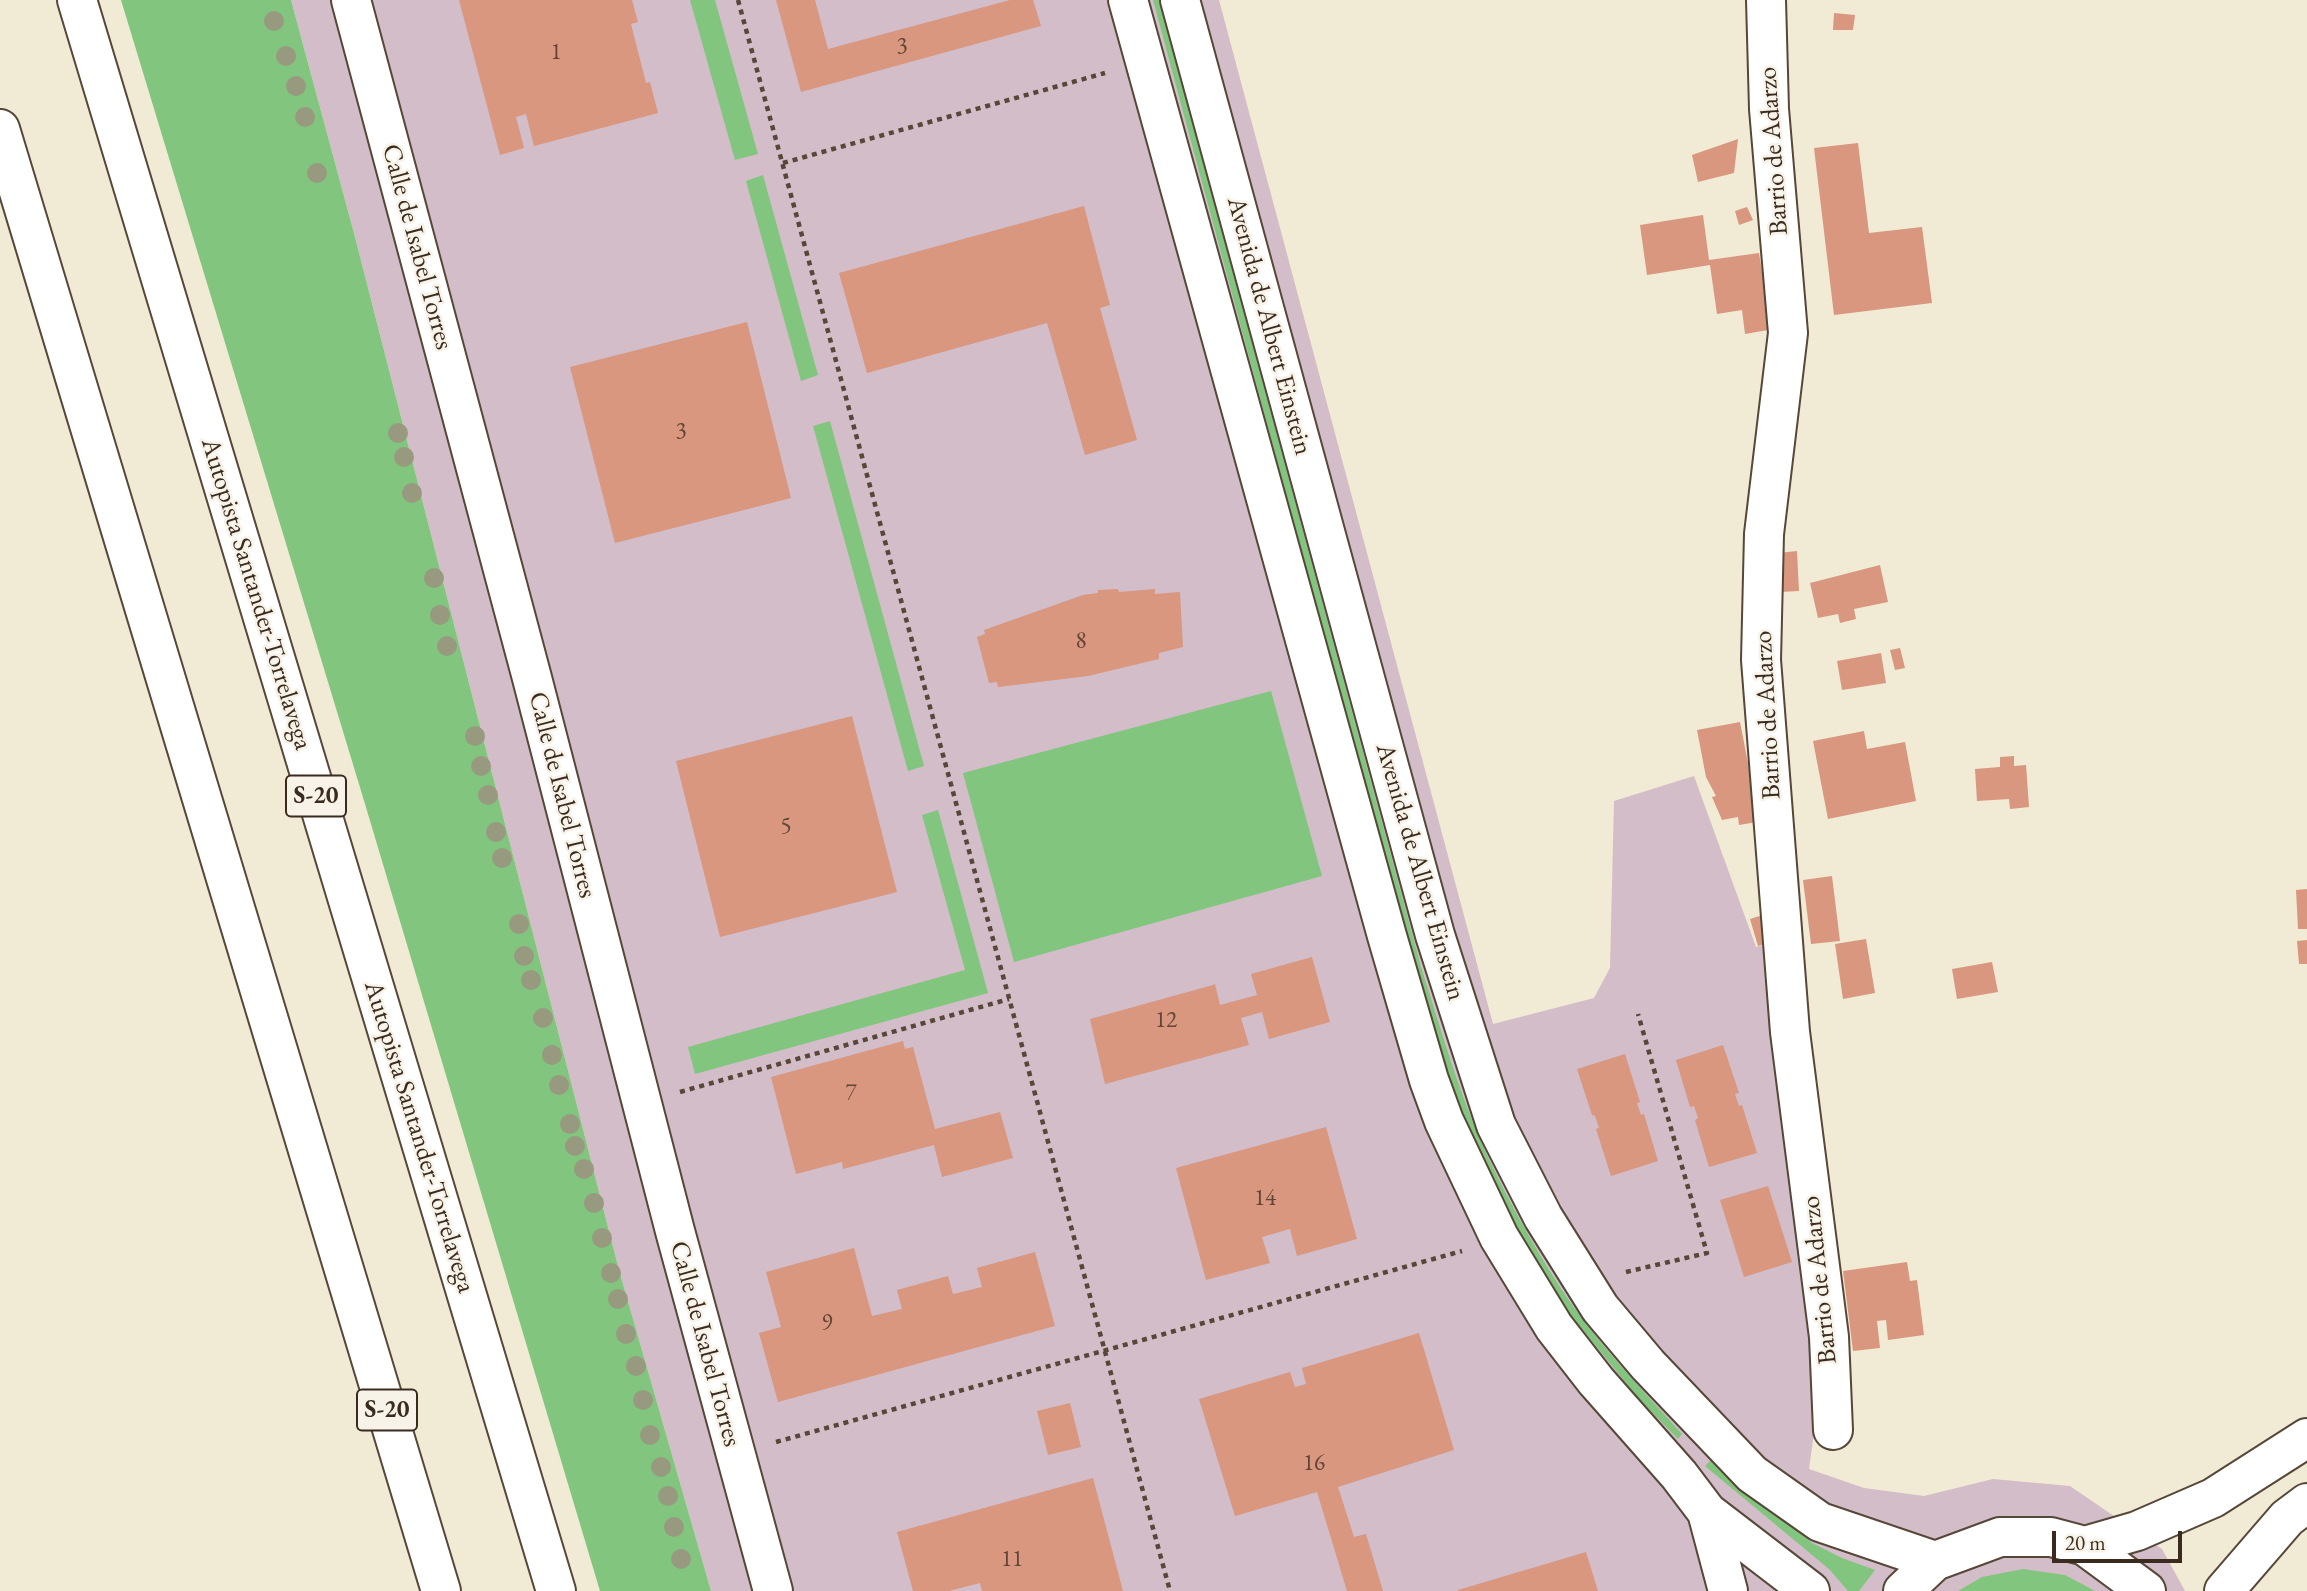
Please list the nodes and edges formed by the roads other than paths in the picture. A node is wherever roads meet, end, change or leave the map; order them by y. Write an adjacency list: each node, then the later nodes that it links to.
1 (77, 0): 14 (main road, Autopista Santander-Torrelavega / S-20)
2 (351, 0): 15 (main road, Calle de Isabel Torres)
3 (1128, 0): 10 (main road, Avenida de Albert Einstein)
4 (1180, 0): 12 (main road, Avenida de Albert Einstein)
5 (1766, 0): 7 (main road, Barrio de Adarzo)
6 (0, 129): 13 (main road, S-20)
7 (1833, 1430)
8 (2307, 1438): 11 (main road)
9 (2307, 1503): 20 (main road)
10 (1707, 1513): 16 (main road, Avenida de Albert Einstein); 17 (main road, Avenida de Albert Einstein)
11 (2085, 1546): 12 (main road); 19 (main road)
12 (1935, 1561): 18 (main road)
13 (441, 1591)
14 (556, 1591)
15 (773, 1591)
16 (1728, 1591)
17 (1810, 1591)
18 (1903, 1591)
19 (2146, 1591)
20 (2224, 1591)

